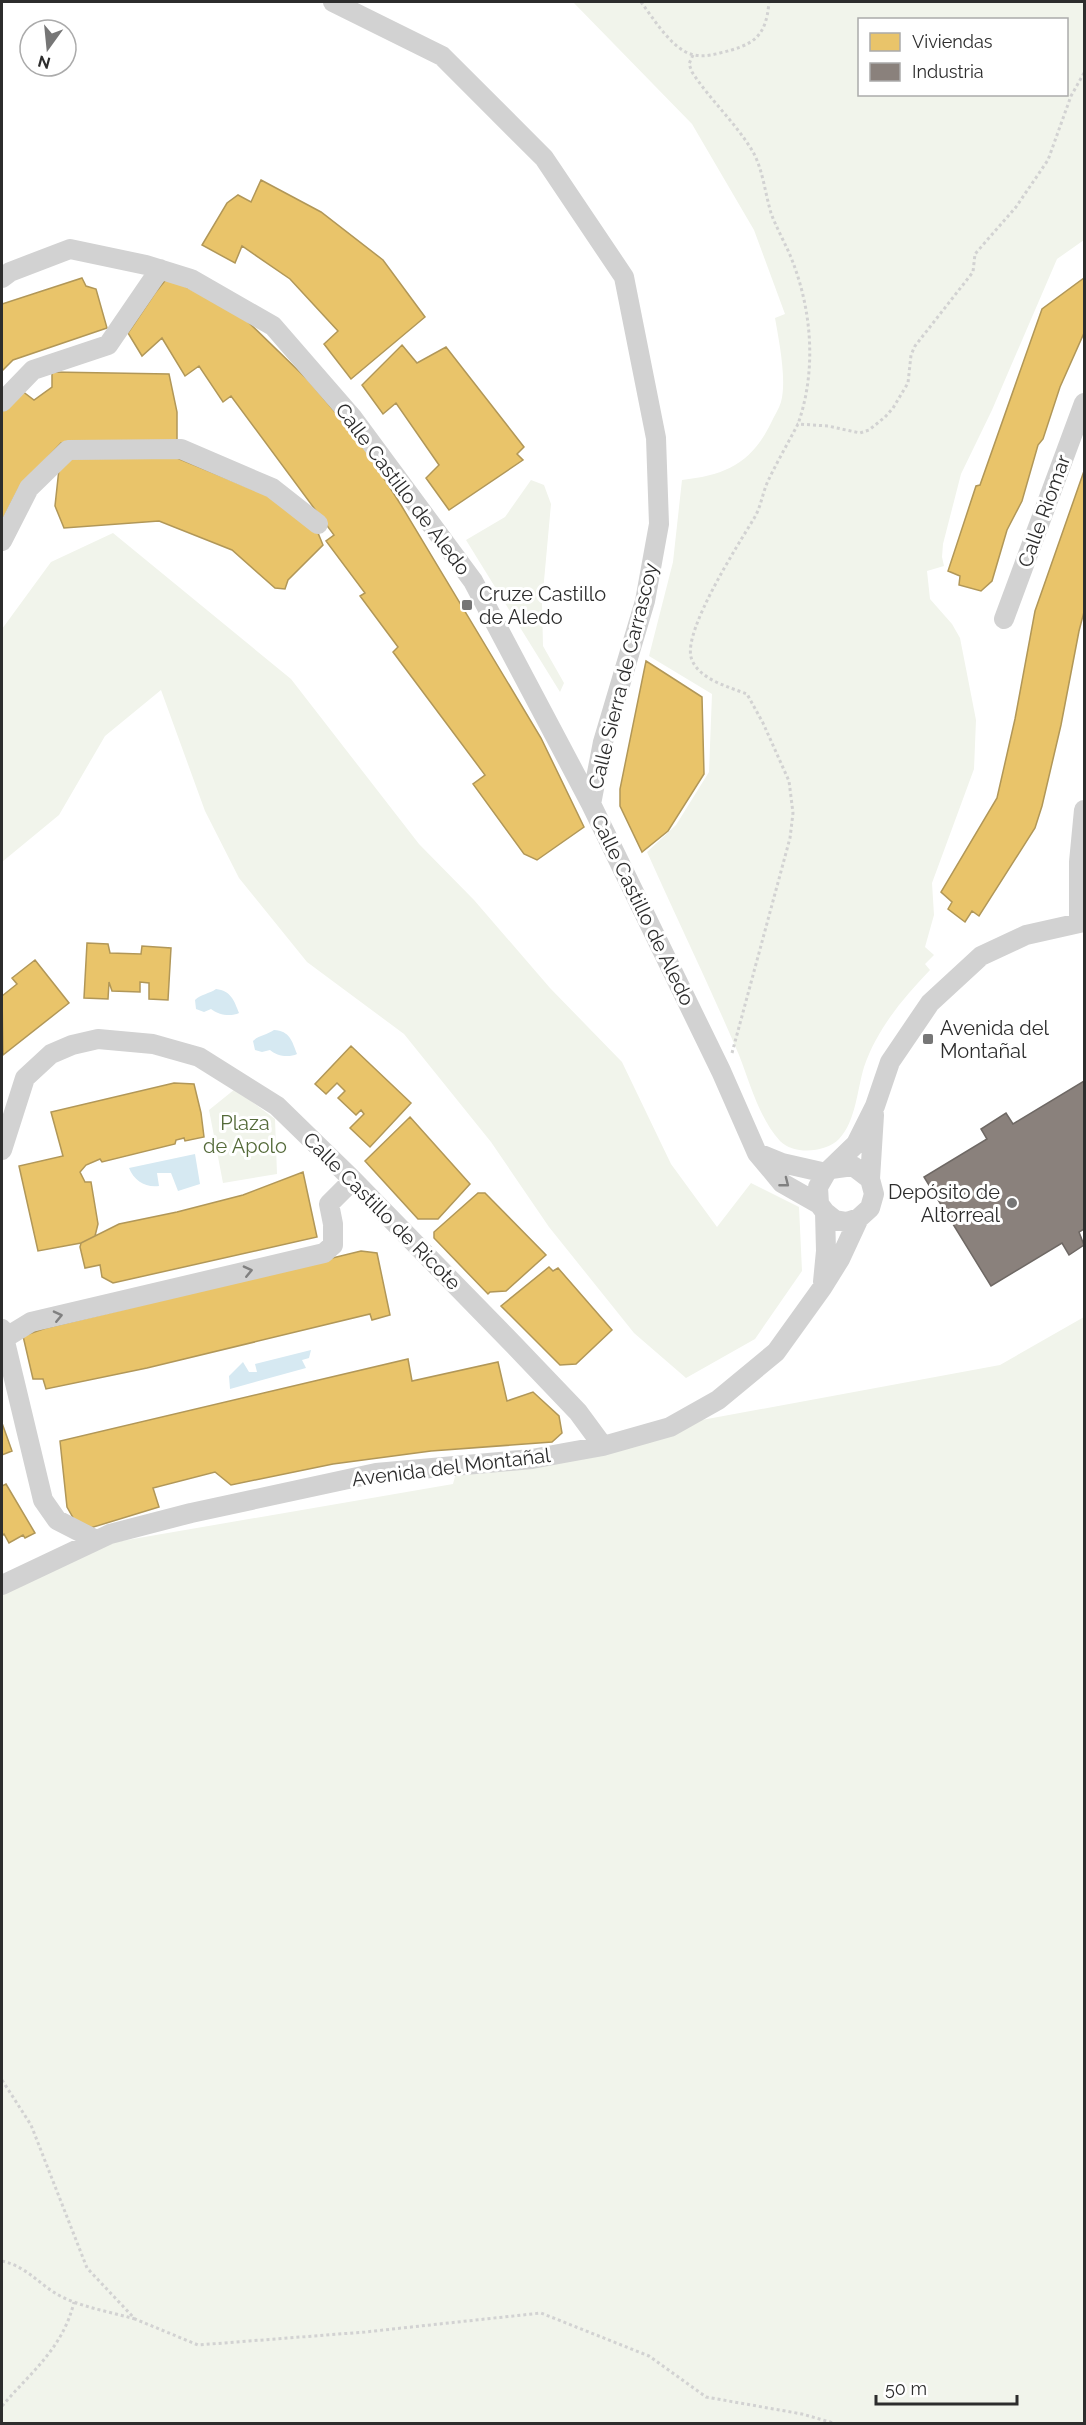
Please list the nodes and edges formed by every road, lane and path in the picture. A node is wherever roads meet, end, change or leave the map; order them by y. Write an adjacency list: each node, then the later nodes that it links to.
1 (333, 2): 14 (street, Calle Sierra de Carrascoy)
2 (641, 2): 4 (path)
3 (770, 2): 4 (path)
4 (693, 55): 10 (path)
5 (1084, 73): 10 (path)
6 (160, 269): 7 (street, Calle Castillo de Aledo); 8 (street); 14 (street, Calle Castillo de Aledo)
7 (2, 278)
8 (2, 402)
9 (1084, 403): 13 (street, Calle Riomar)
10 (798, 424): 17 (path)
11 (318, 524): 12 (street)
12 (2, 541)
13 (1004, 619)
14 (591, 804): 17 (street, Calle Castillo de Aledo)
15 (1084, 810): 16 (street)
16 (1082, 922): 18 (street)
17 (721, 1071): 20 (street, Calle Castillo de Aledo)
18 (875, 1106): 21 (street); 22 (street)
19 (2, 1150): 23 (street, Calle Castillo de Ricote)
20 (757, 1153): 21 (street); 24 (street, Calle Castillo de Aledo, one-way to 24)
21 (829, 1171): 22 (street); 24 (street)
22 (870, 1179): 25 (street)
23 (353, 1180): 27 (street, one-way to 23); 28 (street, Calle Castillo de Ricote)
24 (822, 1208): 25 (street); 26 (street, Avenida del Montañal)
25 (859, 1218): 26 (street, Avenida del Montañal)
26 (822, 1288): 28 (street, Avenida del Montañal)
27 (3, 1334): 29 (street)
28 (603, 1446): 29 (street, Avenida del Montañal)
29 (96, 1540): 30 (street, Avenida del Montañal)
30 (2, 1585)
31 (2, 2080): 34 (path)
32 (2, 2261): 33 (path)
33 (74, 2302): 34 (path); 35 (path)
34 (135, 2319): 36 (path)
35 (2, 2406)
36 (837, 2424)

